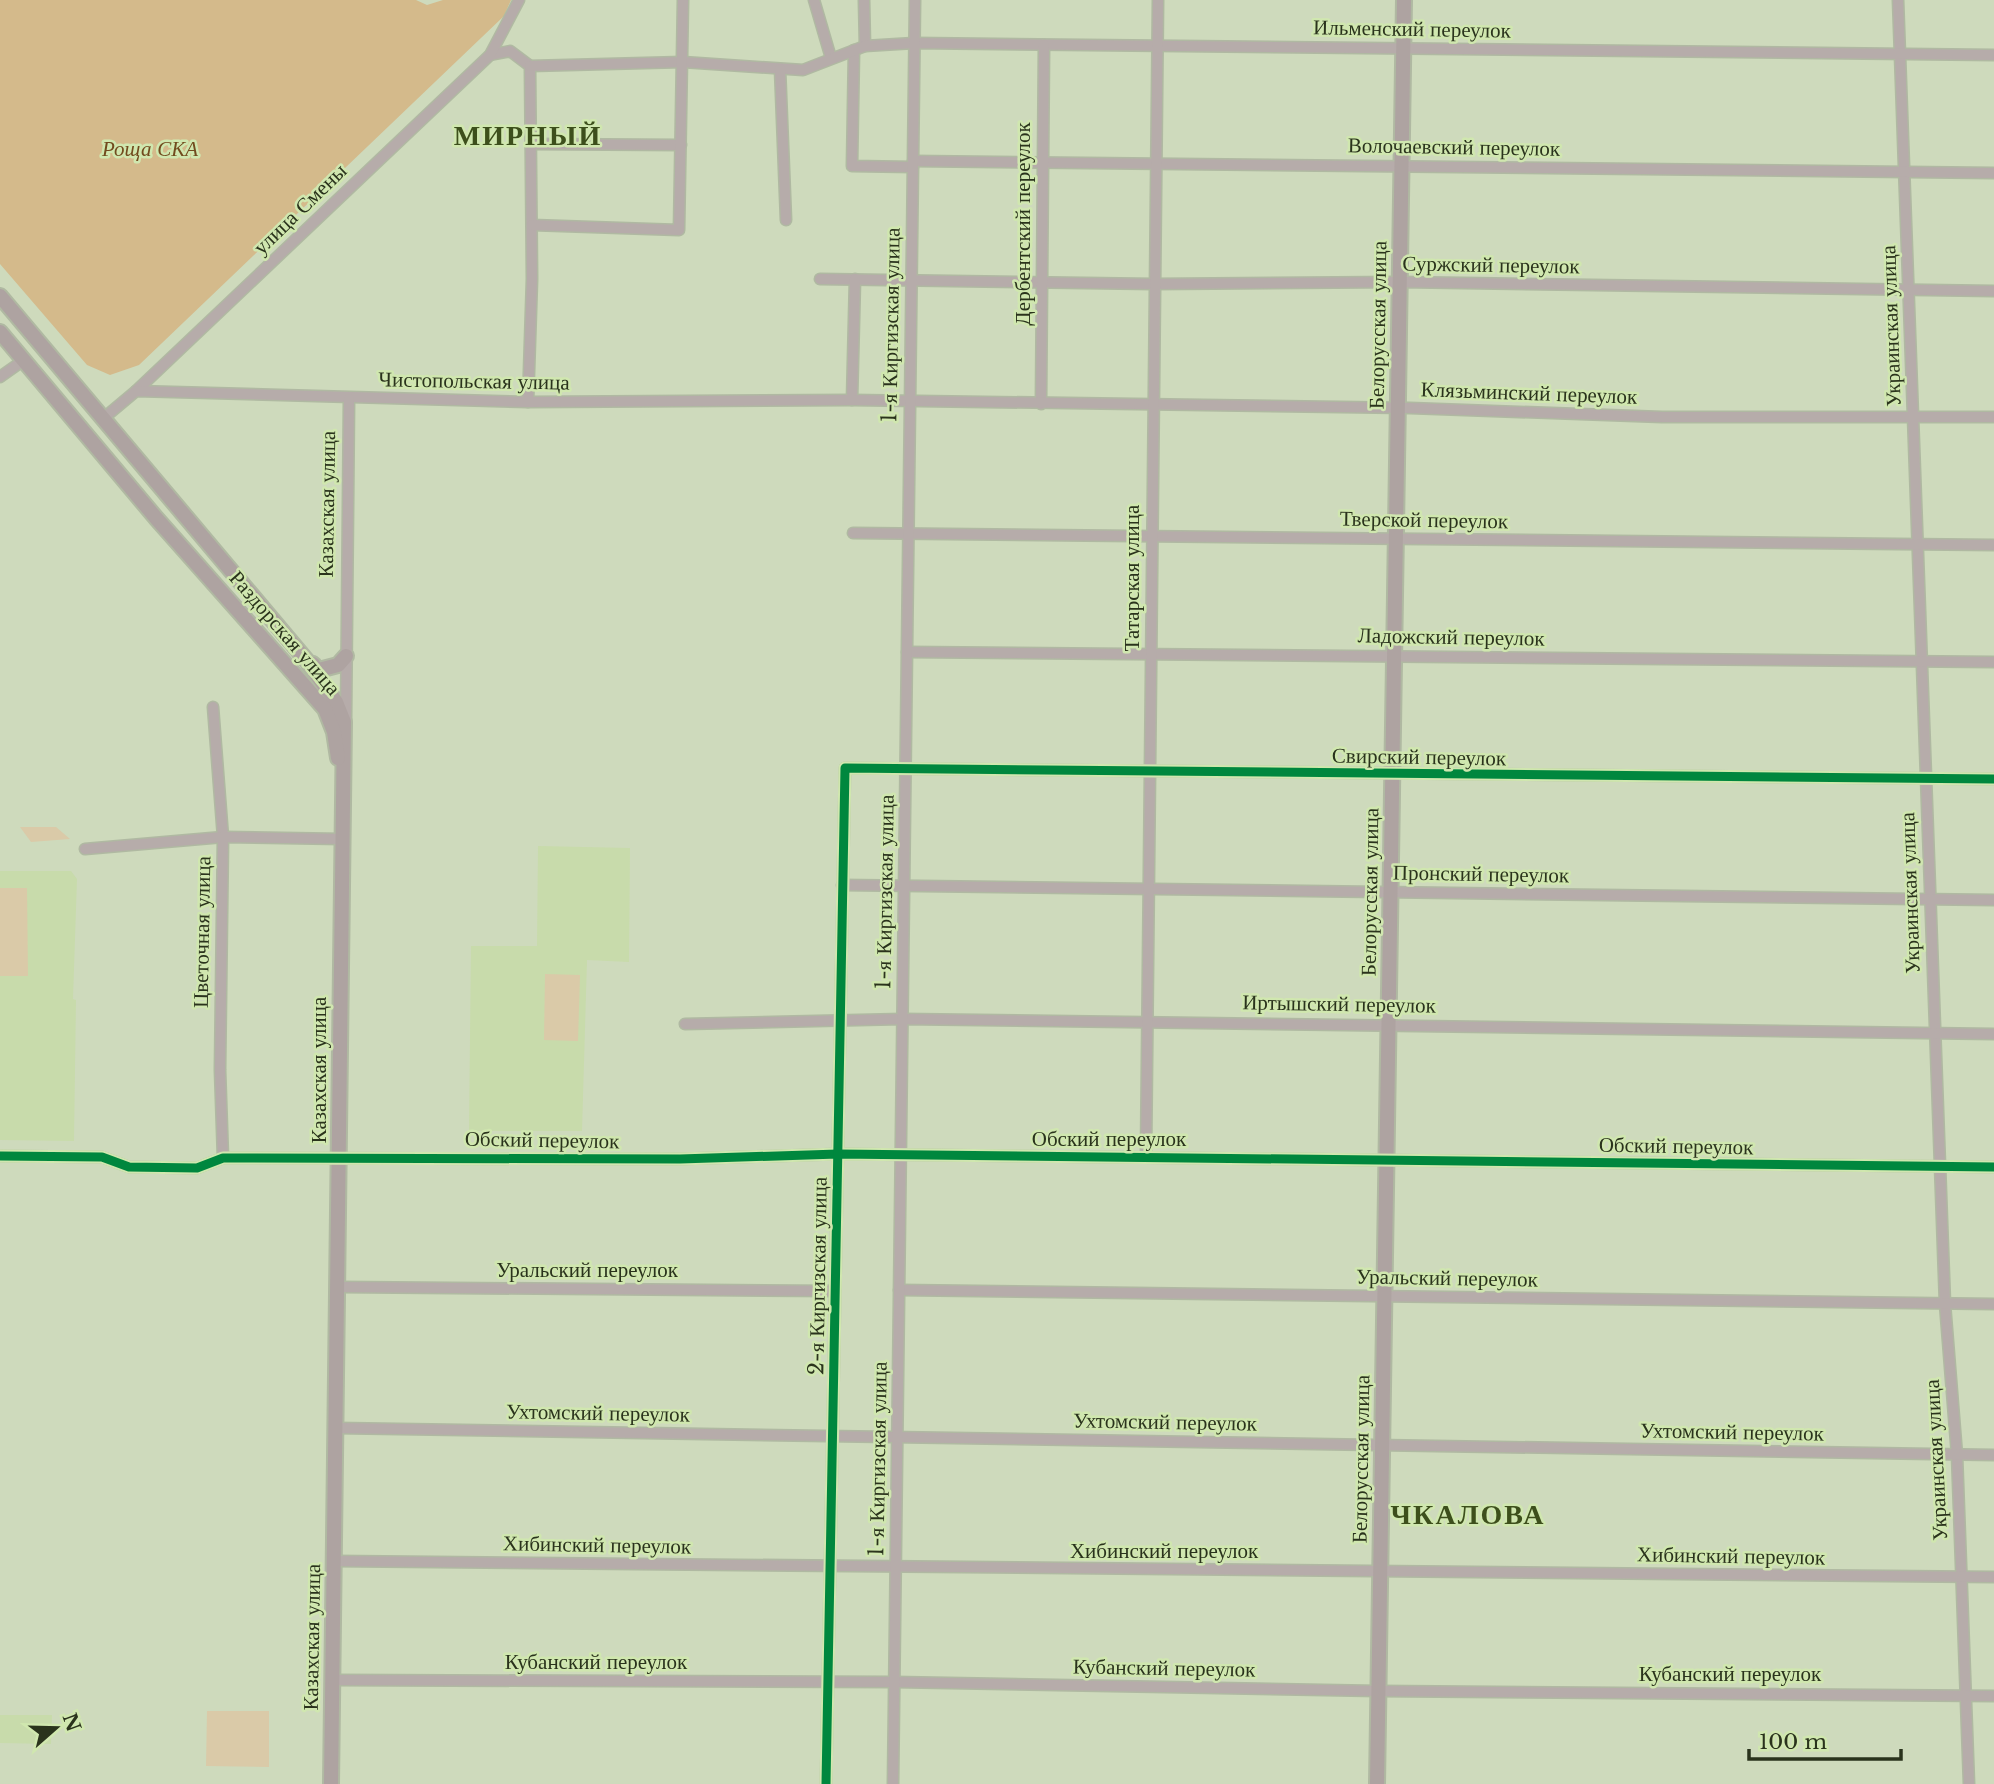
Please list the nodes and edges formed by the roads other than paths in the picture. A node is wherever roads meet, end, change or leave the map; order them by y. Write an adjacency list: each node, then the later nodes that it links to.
1 (519, 0): 16 (street, улица Смены)
2 (683, 0): 19 (street)
3 (814, 0): 18 (street)
4 (864, 0): 12 (street)
5 (915, 0): 9 (street, 1-я Киргизская улица)
6 (1158, 0): 10 (street, Татарская улица)
7 (1404, 0): 13 (main road, Белорусская улица)
8 (1899, 0): 15 (street, Украинская улица)
9 (914, 43): 11 (street, Ильменский переулок); 12 (street, Ильменский переулок); 26 (street, 1-я Киргизская улица)
10 (1157, 44): 11 (street, Ильменский переулок); 13 (street, Ильменский переулок); 25 (street, Татарская улица)
11 (1044, 45): 24 (street, Дербентский переулок)
12 (865, 46): 14 (street, Ильменский переулок)
13 (1404, 48): 15 (street, Ильменский переулок); 27 (main road, Белорусская улица)
14 (854, 50): 18 (street, Ильменский переулок); 26 (street, Волочаевский переулок)
15 (1900, 54): 17 (street, Ильменский переулок); 28 (street, Украинская улица)
16 (490, 55): 20 (street); 45 (street, улица Смены)
17 (1994, 55)
18 (831, 58): 21 (street, Ильменский переулок)
19 (683, 62): 20 (street, Ильменский переулок); 21 (street, Ильменский переулок); 23 (street)
20 (530, 66): 22 (street)
21 (780, 69): 30 (street)
22 (531, 144): 23 (street); 31 (street)
23 (681, 145): 31 (street)
24 (1043, 162): 25 (street, Волочаевский переулок); 26 (street, Волочаевский переулок); 35 (street, Дербентский переулок)
25 (1156, 163): 27 (street, Волочаевский переулок); 37 (street, Татарская улица)
26 (913, 164): 34 (street, 1-я Киргизская улица)
27 (1402, 166): 28 (street, Волочаевский переулок); 36 (main road, Белорусская улица)
28 (1905, 171): 29 (street, Волочаевский переулок); 38 (street, Украинская улица)
29 (1994, 173)
30 (786, 220)
31 (532, 225): 48 (street)
32 (820, 279): 33 (street, Суржский переулок)
33 (855, 279): 34 (street, Суржский переулок); 47 (street)
34 (911, 279): 35 (street, Суржский переулок); 49 (street, 1-я Киргизская улица)
35 (1042, 282): 37 (street, Суржский переулок); 50 (street, Дербентский переулок)
36 (1400, 282): 37 (street, Суржский переулок); 38 (street, Суржский переулок); 52 (main road, Белорусская улица)
37 (1154, 284): 51 (street, Татарская улица)
38 (1909, 291): 39 (street, Суржский переулок); 53 (street, Украинская улица)
39 (1994, 291)
40 (0, 296): 42 (main road, Раздорская улица)
41 (0, 332): 43 (main road, Раздорская улица)
42 (42, 343): 43 (main road); 54 (main road, Раздорская улица)
43 (24, 360): 44 (street); 57 (main road, Раздорская улица)
44 (0, 377)
45 (136, 391): 46 (street, Чистопольская улица); 54 (street)
46 (349, 399): 48 (street, Чистопольская улица); 66 (street, Казахская улица)
47 (852, 400): 48 (street, Чистопольская улица); 49 (street, Клязьминский переулок)
48 (528, 402)
49 (910, 402): 50 (street, Клязьминский переулок); 58 (street, 1-я Киргизская улица)
50 (1041, 404): 51 (street, Клязьминский переулок)
51 (1153, 405): 52 (street, Клязьминский переулок); 60 (street, Татарская улица)
52 (1398, 408): 53 (street, Клязьминский переулок); 61 (main road, Белорусская улица)
53 (1913, 416): 55 (street, Клязьминский переулок); 62 (street, Украинская улица)
54 (105, 417): 56 (main road, Раздорская улица)
55 (1994, 417)
56 (176, 502): 57 (main road); 70 (main road, Раздорская улица)
57 (156, 518): 79 (main road, Раздорская улица)
58 (908, 532): 59 (street, Тверской переулок); 60 (street, Тверской переулок); 64 (street, 1-я Киргизская улица)
59 (853, 533)
60 (1152, 535): 61 (street, Тверской переулок); 65 (street, Татарская улица)
61 (1396, 539): 62 (street, Тверской переулок); 67 (main road, Белорусская улица)
62 (1918, 545): 63 (street, Тверской переулок); 68 (street, Украинская улица)
63 (1994, 545)
64 (907, 652): 65 (street, Ладожский переулок); 73 (street, 1-я Киргизская улица)
65 (1151, 654): 67 (street, Ладожский переулок); 75 (street, Татарская улица)
66 (346, 656): 70 (main road); 72 (street, Казахская улица)
67 (1394, 656): 68 (street, Ладожский переулок); 76 (main road, Белорусская улица)
68 (1922, 661): 69 (street, Ладожский переулок); 77 (street, Украинская улица)
69 (1994, 662)
70 (311, 666): 72 (main road, Раздорская улица)
71 (213, 707): 80 (street, Цветочная улица)
72 (346, 733): 79 (main road, Казахская улица)
73 (905, 767): 74 (street, Свирский переулок); 75 (street, Свирский переулок); 84 (street, 1-я Киргизская улица)
74 (845, 768): 83 (street, 2-я Киргизская улица)
75 (1150, 770): 76 (street, Свирский переулок); 85 (street, Татарская улица)
76 (1392, 774): 77 (street, Свирский переулок); 86 (main road, Белорусская улица)
77 (1926, 779): 78 (street, Свирский переулок); 87 (street, Украинская улица)
78 (1994, 779)
79 (342, 794): 81 (main road, Казахская улица)
80 (223, 837): 81 (street); 82 (street); 100 (street, Цветочная улица)
81 (342, 839): 101 (main road, Казахская улица)
82 (85, 849)
83 (842, 885): 84 (street, Пронский переулок); 90 (street, 2-я Киргизская улица)
84 (904, 886): 85 (street, Пронский переулок); 89 (street, 1-я Киргизская улица)
85 (1149, 889): 86 (street, Пронский переулок); 91 (street, Татарская улица)
86 (1391, 892): 87 (street, Пронский переулок); 92 (main road, Белорусская улица)
87 (1930, 900): 88 (street, Пронский переулок); 94 (street, Украинская улица)
88 (1994, 900)
89 (902, 1018): 90 (street, Иртышский переулок); 91 (street, Иртышский переулок); 97 (street, 1-я Киргизская улица)
90 (840, 1019): 93 (street, Иртышский переулок); 96 (street, 2-я Киргизская улица)
91 (1147, 1021): 92 (street, Иртышский переулок); 99 (street, Татарская улица)
92 (1388, 1023): 94 (street, Иртышский переулок); 102 (main road, Белорусская улица)
93 (685, 1024)
94 (1935, 1033): 95 (street, Иртышский переулок); 103 (street, Украинская улица)
95 (1994, 1034)
96 (838, 1154): 97 (street, Обский переулок); 101 (street, Обский переулок); 107 (street, 2-я Киргизская улица)
97 (901, 1155): 99 (street, Обский переулок); 106 (street, 1-я Киргизская улица)
98 (0, 1156): 100 (street, Обский переулок)
99 (1146, 1156): 102 (street, Обский переулок)
100 (223, 1158): 101 (street, Обский переулок)
101 (340, 1158): 105 (main road, Казахская улица)
102 (1386, 1159): 103 (street, Обский переулок); 108 (main road, Белорусская улица)
103 (1940, 1167): 104 (street, Обский переулок); 109 (street, Украинская улица)
104 (1994, 1167)
105 (338, 1287): 107 (street, Уральский переулок); 111 (main road, Казахская улица)
106 (899, 1290): 108 (street, Уральский переулок); 113 (street, 1-я Киргизская улица)
107 (835, 1291): 112 (street, 2-я Киргизская улица)
108 (1384, 1296): 109 (street, Уральский переулок); 114 (main road, Белорусская улица)
109 (1945, 1304): 110 (street, Уральский переулок); 115 (street, Украинская улица)
110 (1994, 1304)
111 (336, 1428): 112 (street, Ухтомский переулок); 117 (main road, Казахская улица)
112 (833, 1436): 113 (street, Ухтомский переулок); 118 (street, 2-я Киргизская улица)
113 (897, 1437): 114 (street, Ухтомский переулок); 119 (street, 1-я Киргизская улица)
114 (1382, 1445): 115 (street, Ухтомский переулок); 120 (main road, Белорусская улица)
115 (1957, 1455): 116 (street, Ухтомский переулок); 121 (street, Украинская улица)
116 (1994, 1455)
117 (334, 1561): 118 (street, Хибинский переулок); 123 (main road, Казахская улица)
118 (830, 1567): 119 (street, Хибинский переулок); 124 (street, 2-я Киргизская улица)
119 (896, 1568): 120 (street, Хибинский переулок); 125 (street, 1-я Киргизская улица)
120 (1380, 1572): 121 (street, Хибинский переулок); 126 (main road, Белорусская улица)
121 (1961, 1577): 122 (street, Хибинский переулок); 127 (street, Украинская улица)
122 (1994, 1577)
123 (333, 1680): 124 (street, Кубанский переулок); 129 (main road, Казахская улица)
124 (828, 1682): 125 (street, Кубанский переулок); 130 (street, 2-я Киргизская улица)
125 (894, 1682): 126 (street, Кубанский переулок); 131 (street, 1-я Киргизская улица)
126 (1378, 1691): 127 (street, Кубанский переулок); 132 (main road, Белорусская улица)
127 (1966, 1695): 128 (street, Кубанский переулок); 133 (street, Украинская улица)
128 (1994, 1696)
129 (331, 1784)
130 (826, 1784)
131 (893, 1784)
132 (1377, 1784)
133 (1969, 1784)

